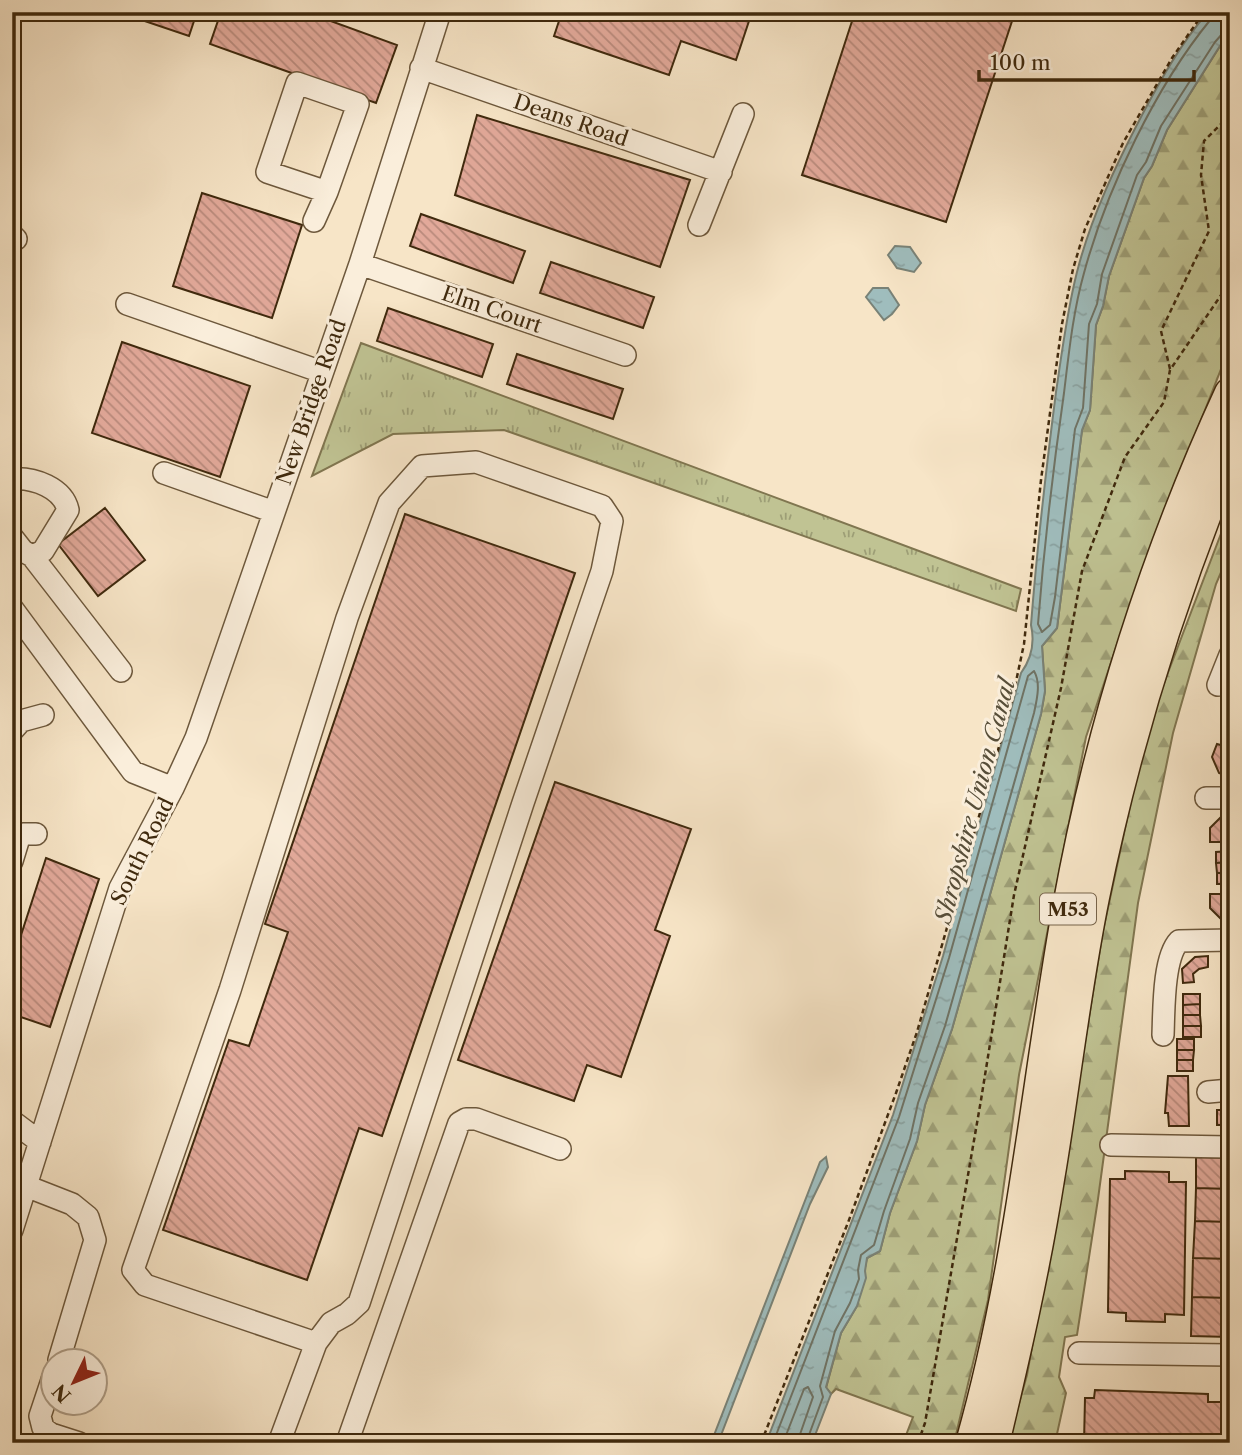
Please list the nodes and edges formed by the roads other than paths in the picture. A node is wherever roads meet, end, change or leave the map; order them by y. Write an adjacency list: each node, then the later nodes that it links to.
1 (440, 12): 2 (street, New Bridge Road)
2 (421, 68): 4 (street, Deans Road); 8 (street, New Bridge Road)
3 (743, 114): 4 (street)
4 (721, 172): 7 (street)
5 (327, 192): 5 (street); 6 (street)
6 (314, 220)
7 (699, 225)
8 (359, 264): 10 (street, Elm Court); 11 (street, New Bridge Road)
9 (127, 304): 11 (street)
10 (625, 355)
11 (322, 372): 16 (street, New Bridge Road)
12 (1230, 393): 49 (highway, M53)
13 (1230, 453): 50 (highway, M53)
14 (164, 472): 16 (street)
15 (12, 479): 18 (street)
16 (274, 512): 25 (street, New Bridge Road)
17 (12, 537): 18 (street)
18 (32, 556): 21 (street)
19 (12, 608): 25 (street, South Road)
20 (1230, 655): 22 (street)
21 (121, 670)
22 (1218, 685)
23 (43, 715): 24 (street)
24 (12, 731)
25 (173, 788): 35 (street, South Road)
26 (1206, 798): 27 (street)
27 (1230, 798)
28 (24, 829): 29 (street)
29 (12, 861)
30 (1230, 940): 31 (street)
31 (1163, 1035)
32 (1230, 1090): 33 (street)
33 (1208, 1092)
34 (12, 1121): 35 (street)
35 (40, 1142): 39 (street, South Road)
36 (1111, 1145): 37 (street)
37 (1230, 1147)
38 (560, 1149): 48 (street)
39 (26, 1185): 40 (street, South Road); 42 (street)
40 (12, 1230)
41 (316, 1343): 41 (street); 47 (street)
42 (63, 1346)
43 (1079, 1353): 44 (street)
44 (1230, 1355)
45 (40, 1416): 46 (street)
46 (79, 1443)
47 (279, 1443)
48 (347, 1443)
49 (971, 1443)
50 (994, 1443)

